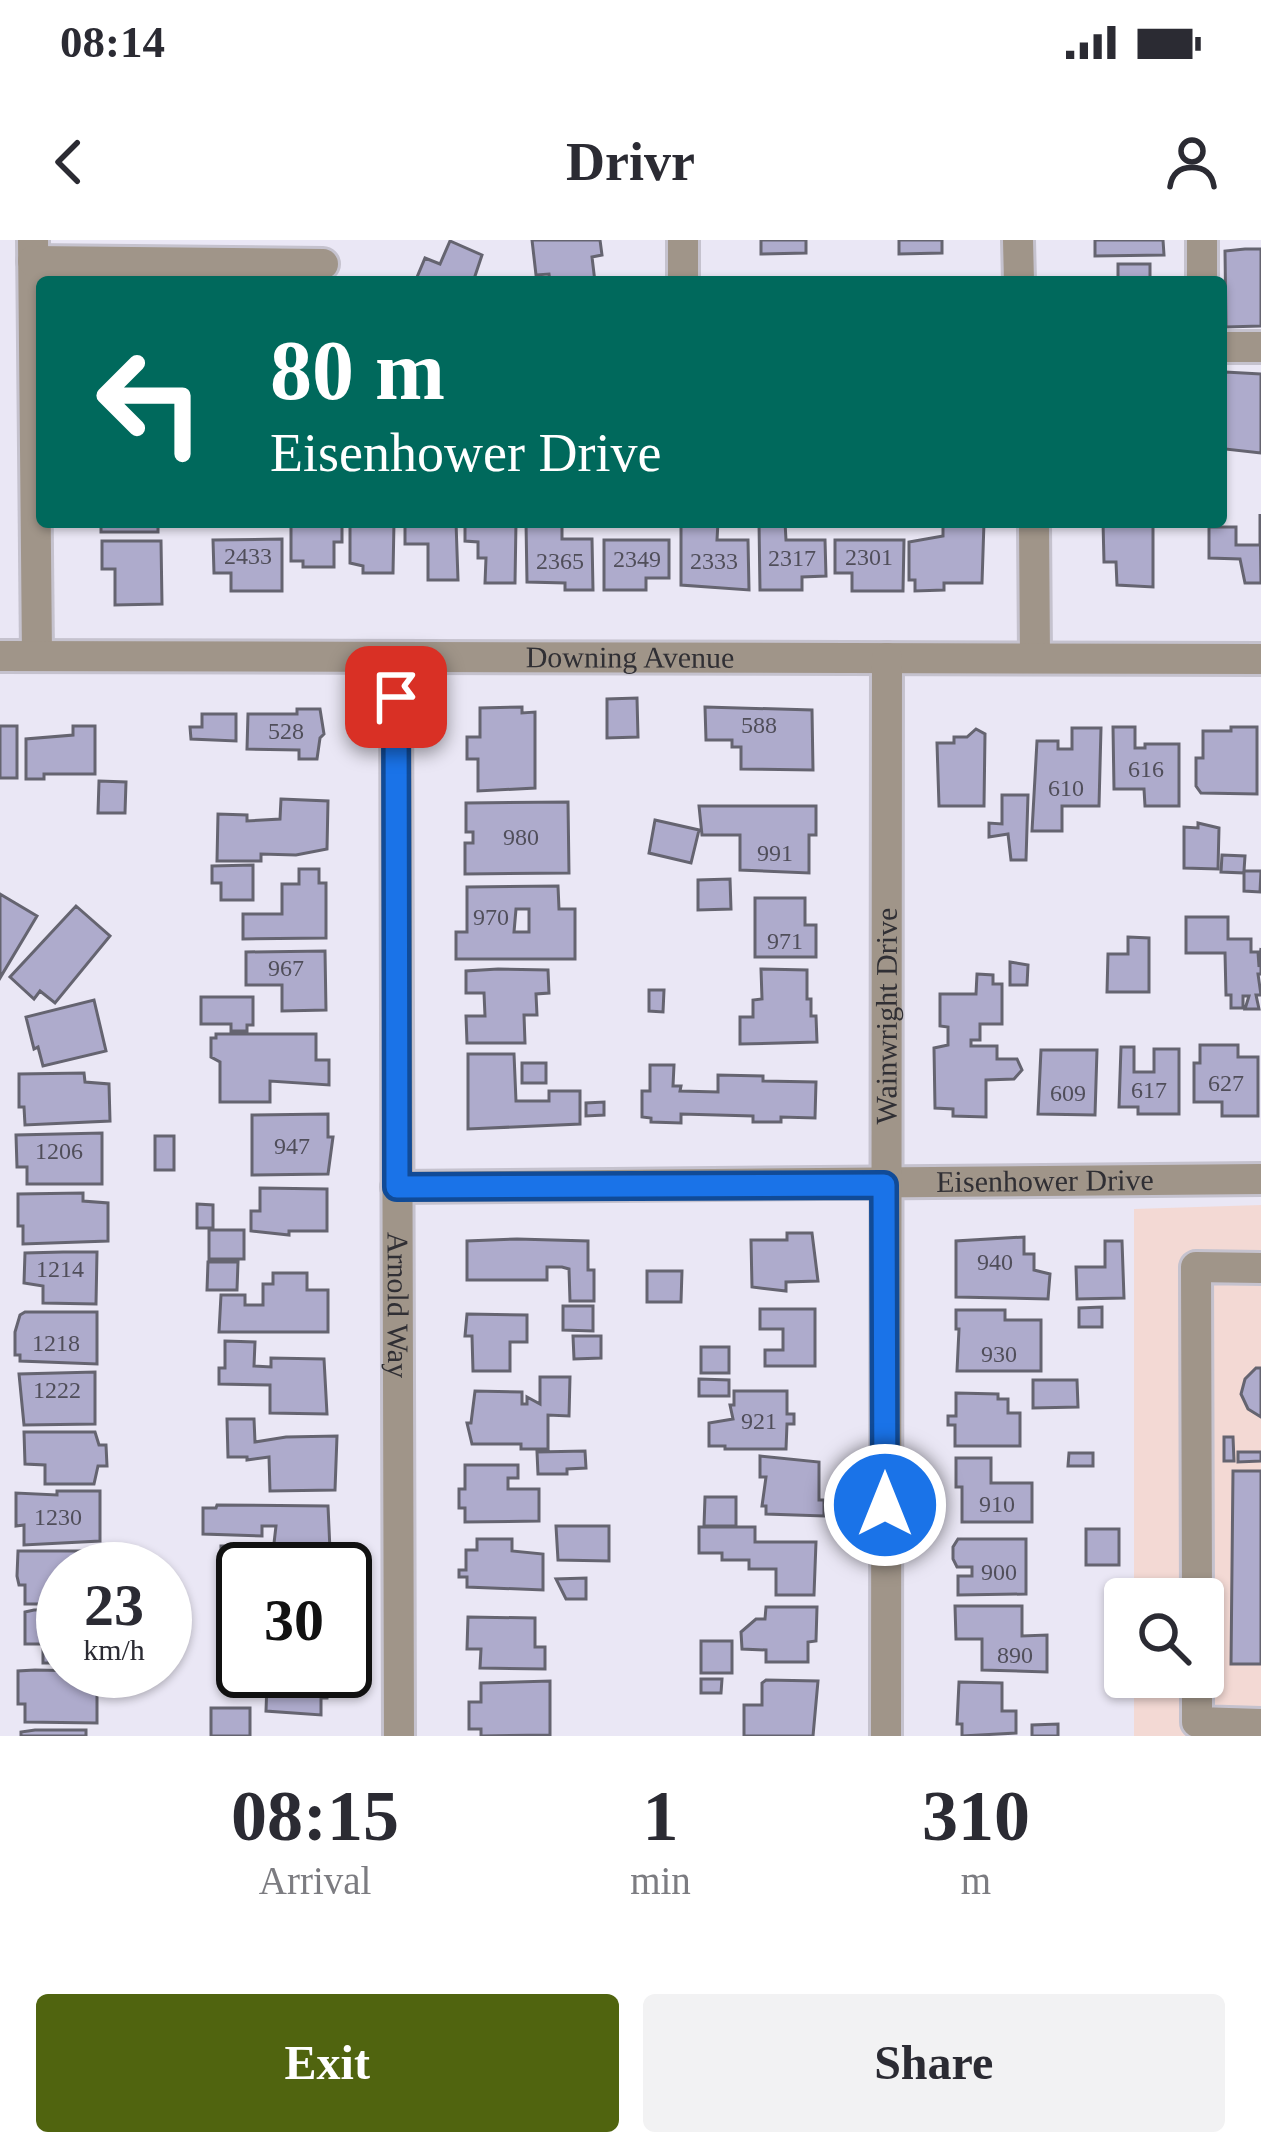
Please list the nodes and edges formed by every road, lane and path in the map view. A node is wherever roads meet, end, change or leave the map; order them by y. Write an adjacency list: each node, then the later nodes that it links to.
1 (683, 240): 6 (street)
2 (1018, 240): 7 (street)
3 (1202, 240): 8 (street)
4 (33, 250): 5 (street); 13 (street)
5 (323, 264)
6 (683, 276)
7 (1019, 276)
8 (1202, 276)
9 (1227, 347): 10 (street)
10 (1261, 347)
11 (1034, 528): 16 (street)
12 (0, 656): 13 (street, Downing Avenue)
13 (37, 656): 14 (street, Downing Avenue)
14 (396, 657): 15 (street, Downing Avenue); 20 (street, Arnold Way)
15 (887, 658): 16 (street, Downing Avenue); 19 (street, Wainwright Drive)
16 (1035, 658): 17 (street, Downing Avenue)
17 (1261, 658)
18 (1261, 1180): 19 (street, Eisenhower Drive)
19 (884, 1185): 20 (street, Eisenhower Drive); 26 (street, Wainwright Drive)
20 (397, 1187): 25 (street, Arnold Way)
21 (1261, 1268): 22 (street)
22 (1197, 1578)
23 (1197, 1698): 24 (street)
24 (1261, 1724)
25 (399, 1736)
26 (886, 1736)

